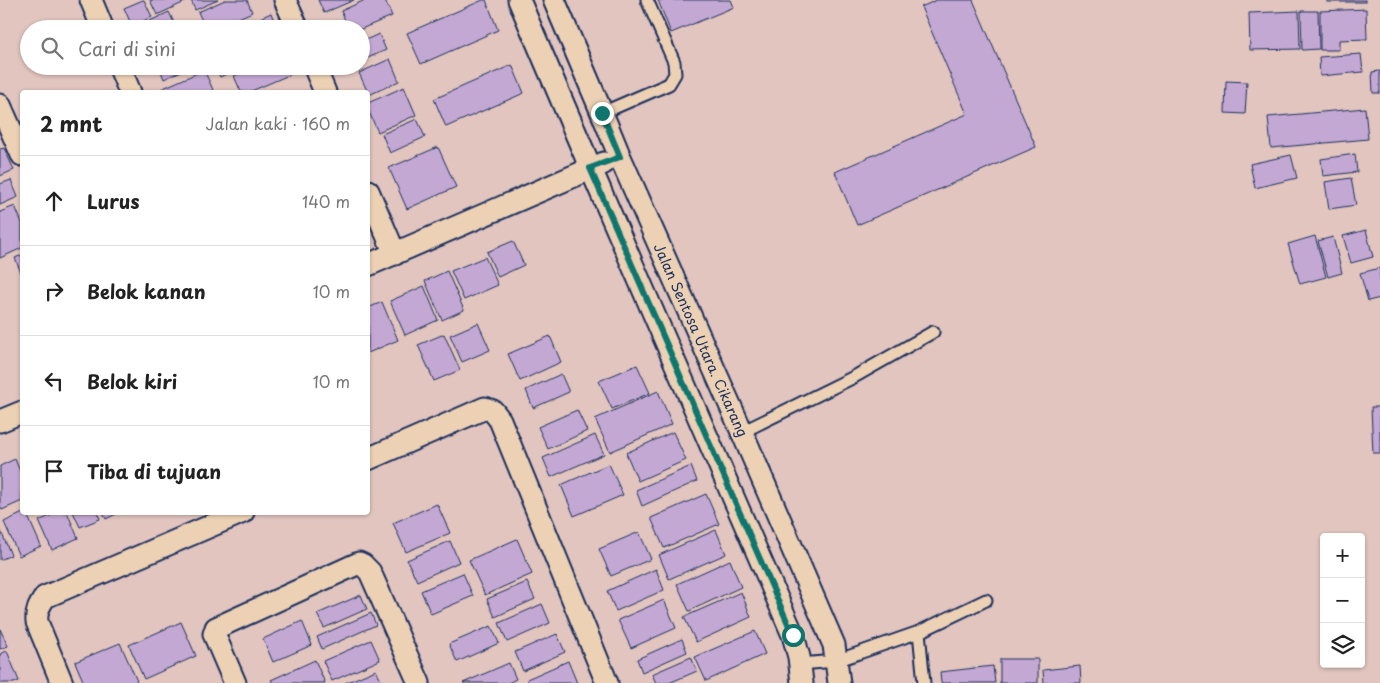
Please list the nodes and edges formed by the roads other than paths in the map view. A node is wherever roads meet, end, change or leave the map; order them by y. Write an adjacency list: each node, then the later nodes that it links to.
1 (91, 0): 6 (street)
2 (286, 0): 7 (street)
3 (520, 0): 16 (street)
4 (554, 0): 13 (street, Jalan Sentosa Utara. Cikarang)
5 (647, 0): 13 (lane)
6 (99, 20)
7 (294, 20)
8 (123, 75): 10 (street)
9 (317, 75): 11 (street)
10 (129, 90)
11 (323, 90)
12 (0, 105): 14 (street)
13 (602, 113): 15 (street, Jalan Sentosa Utara. Cikarang)
14 (20, 150)
15 (620, 157): 16 (street); 23 (street, Jalan Sentosa Utara. Cikarang)
16 (590, 168): 18 (street); 29 (street)
17 (370, 196): 18 (street)
18 (395, 254): 19 (street)
19 (370, 264)
20 (933, 332): 23 (lane)
21 (20, 413): 22 (street)
22 (0, 421)
23 (742, 432): 28 (street, Jalan Sentosa Utara. Cikarang)
24 (370, 458): 33 (street)
25 (236, 515): 30 (street)
26 (986, 600): 27 (lane)
27 (919, 632): 28 (lane); 35 (lane)
28 (836, 661): 29 (lane); 34 (street, Jalan Sentosa Utara. Cikarang)
29 (801, 673)
30 (62, 683)
31 (235, 683): 32 (street)
32 (419, 683)
33 (608, 683)
34 (839, 683)
35 (924, 683)

